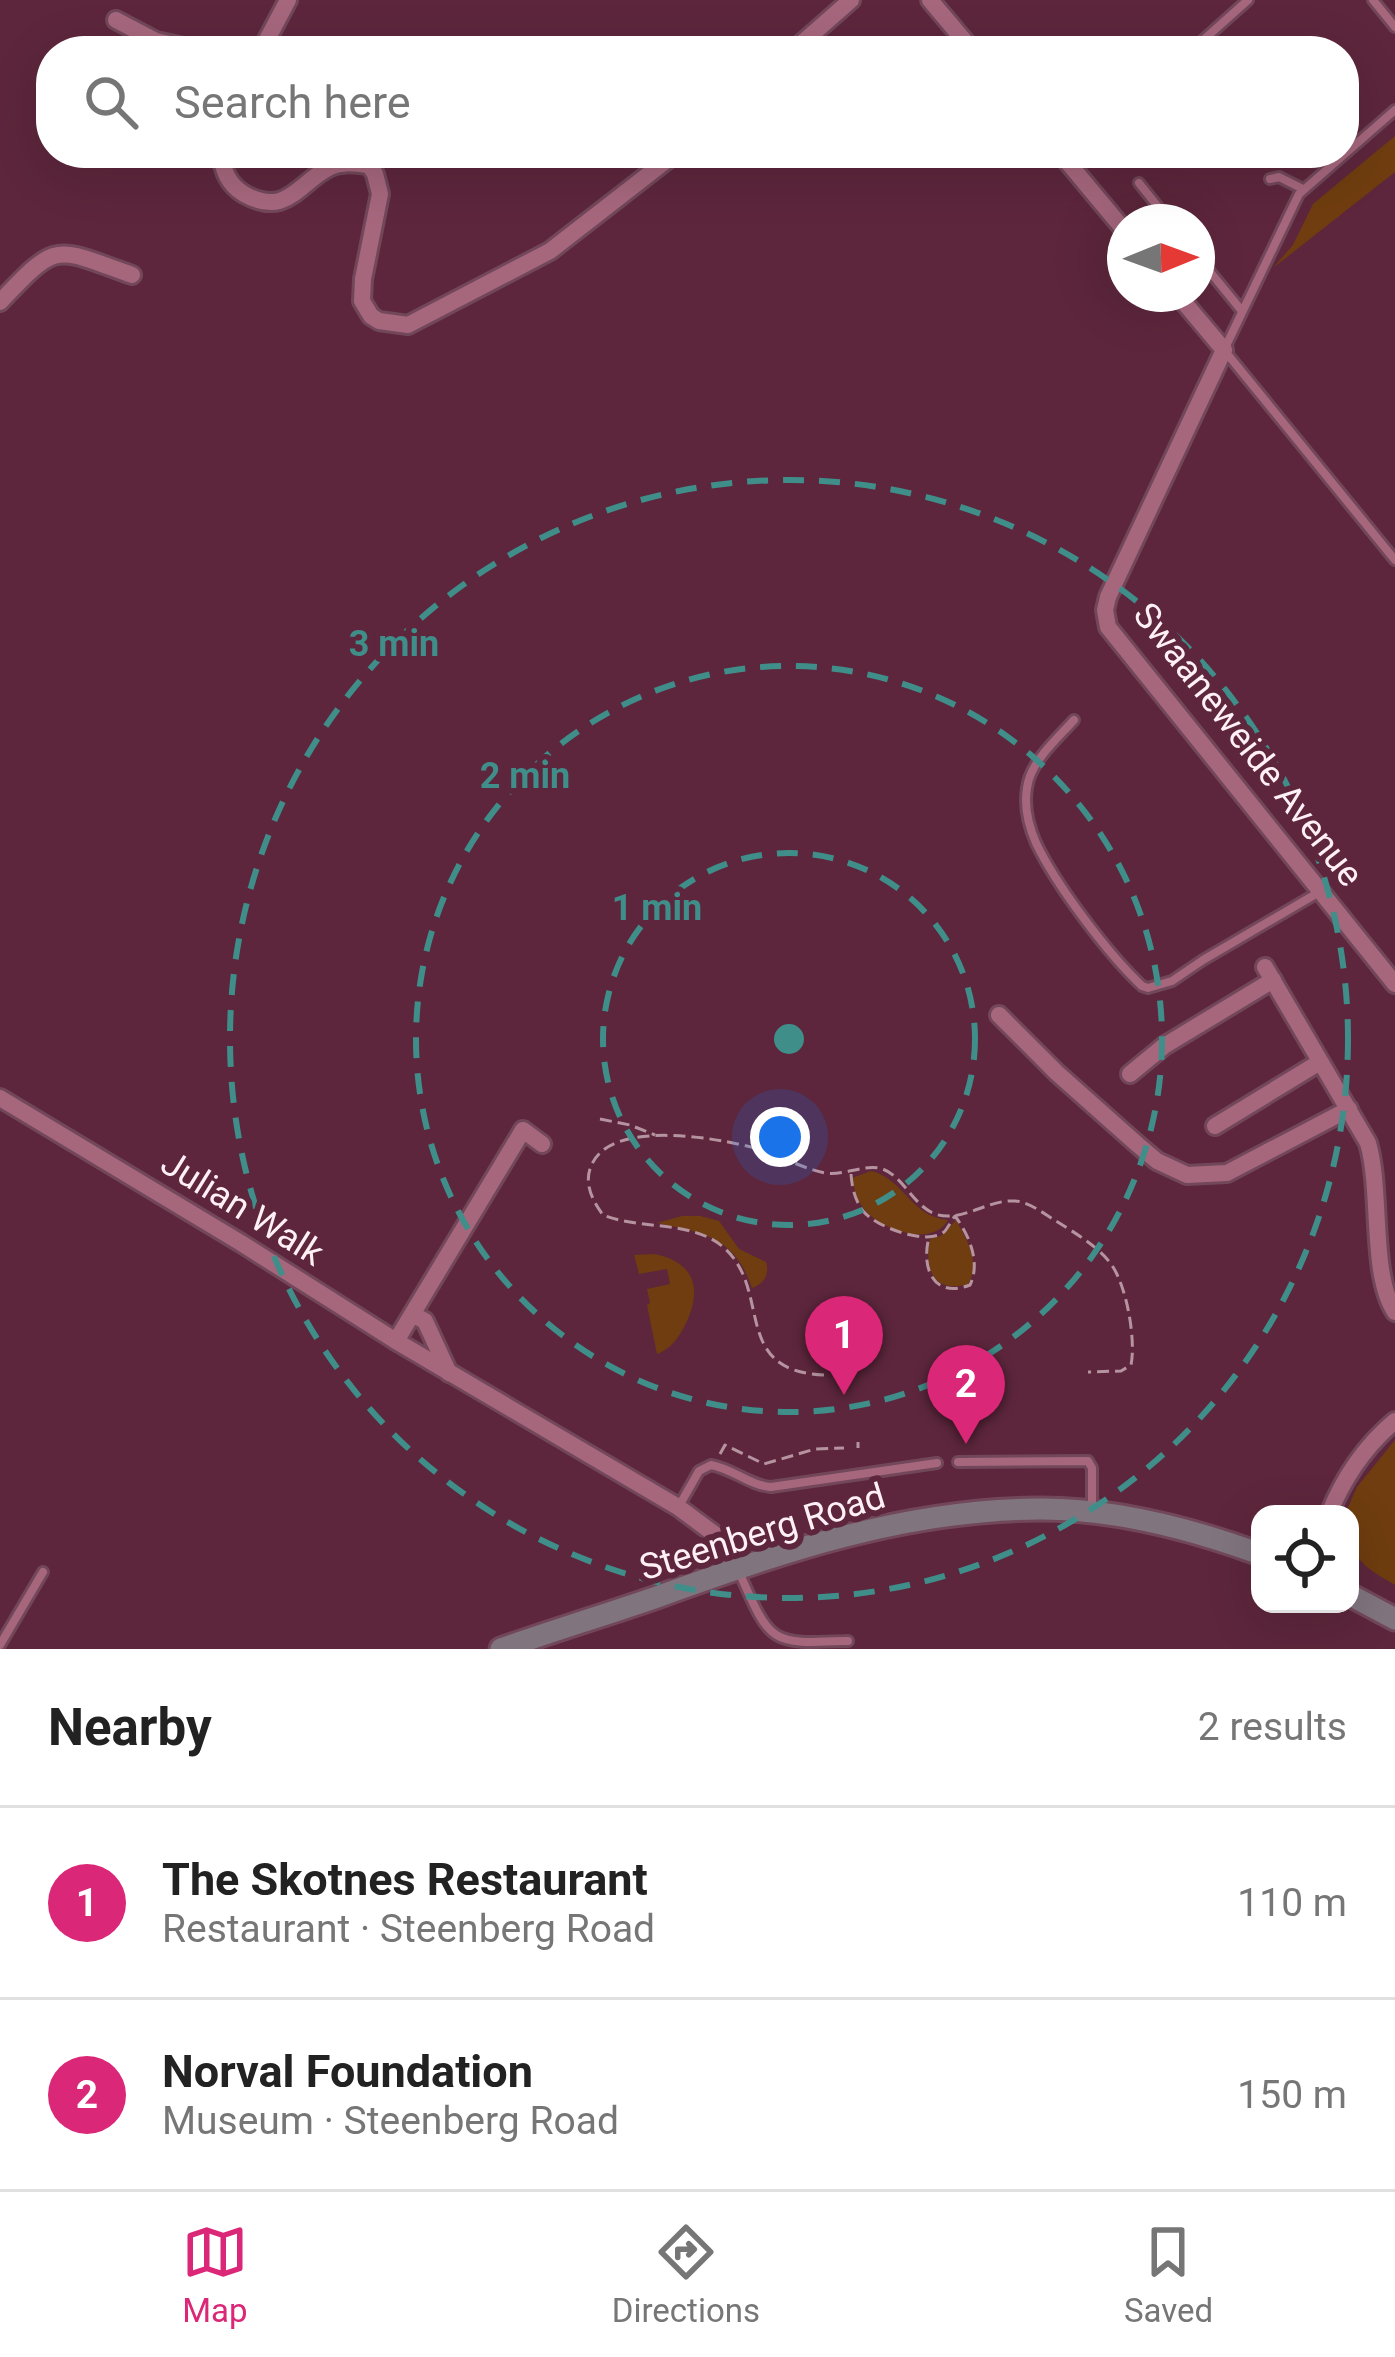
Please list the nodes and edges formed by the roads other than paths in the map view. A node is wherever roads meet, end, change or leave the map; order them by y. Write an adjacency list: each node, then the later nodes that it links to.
1 (288, 0): 9 (street)
2 (851, 0): 10 (street)
3 (930, 0): 11 (street)
4 (1248, 0): 12 (lane)
5 (1373, 0): 7 (lane)
6 (116, 20): 8 (street)
7 (1395, 27)
8 (146, 36)
9 (269, 36)
10 (810, 36)
11 (960, 36)
12 (1208, 36)
13 (1395, 110): 14 (lane, Swaaneweide Avenue)
14 (1359, 141)
15 (225, 168): 16 (street)
16 (330, 168)
17 (375, 168): 18 (street)
18 (657, 168)
19 (1077, 168): 25 (street)
20 (1328, 168): 23 (lane, Swaaneweide Avenue)
21 (1275, 178): 23 (lane)
22 (1139, 183): 24 (lane)
23 (1303, 190): 29 (lane, Swaaneweide Avenue)
24 (1156, 204)
25 (1107, 207)
26 (132, 274): 28 (street)
27 (1215, 278): 29 (lane)
28 (0, 302)
29 (1242, 311): 31 (lane, Swaaneweide Avenue)
30 (1192, 312): 31 (street)
31 (1224, 350): 32 (lane); 34 (street, Swaaneweide Avenue)
32 (1395, 560)
33 (1074, 720): 34 (lane)
34 (1321, 891): 35 (street, Swaaneweide Avenue)
35 (1395, 984)
36 (999, 1015): 40 (street)
37 (1320, 1062): 38 (street); 40 (street); 41 (street)
38 (1130, 1074)
39 (0, 1098): 46 (street, Julian Walk)
40 (1349, 1109): 43 (street)
41 (1215, 1126)
42 (542, 1144): 45 (street)
43 (1389, 1282): 44 (street)
44 (1395, 1312)
45 (414, 1315): 46 (street); 47 (street)
46 (396, 1341): 47 (street, Julian Walk)
47 (450, 1373): 52 (street, Julian Walk)
48 (1395, 1421): 51 (street)
49 (958, 1462): 53 (lane)
50 (938, 1463): 52 (lane)
51 (1333, 1505)
52 (678, 1508): 55 (street, Julian Walk)
53 (1092, 1513): 54 (main road, Steenberg Road); 55 (main road, Steenberg Road)
54 (1251, 1551)
55 (736, 1567): 60 (lane); 62 (main road, Steenberg Road)
56 (43, 1573): 61 (lane)
57 (1359, 1600): 58 (main road)
58 (1395, 1618)
59 (848, 1641): 60 (lane)
60 (783, 1645)
61 (0, 1646)
62 (501, 1649)

